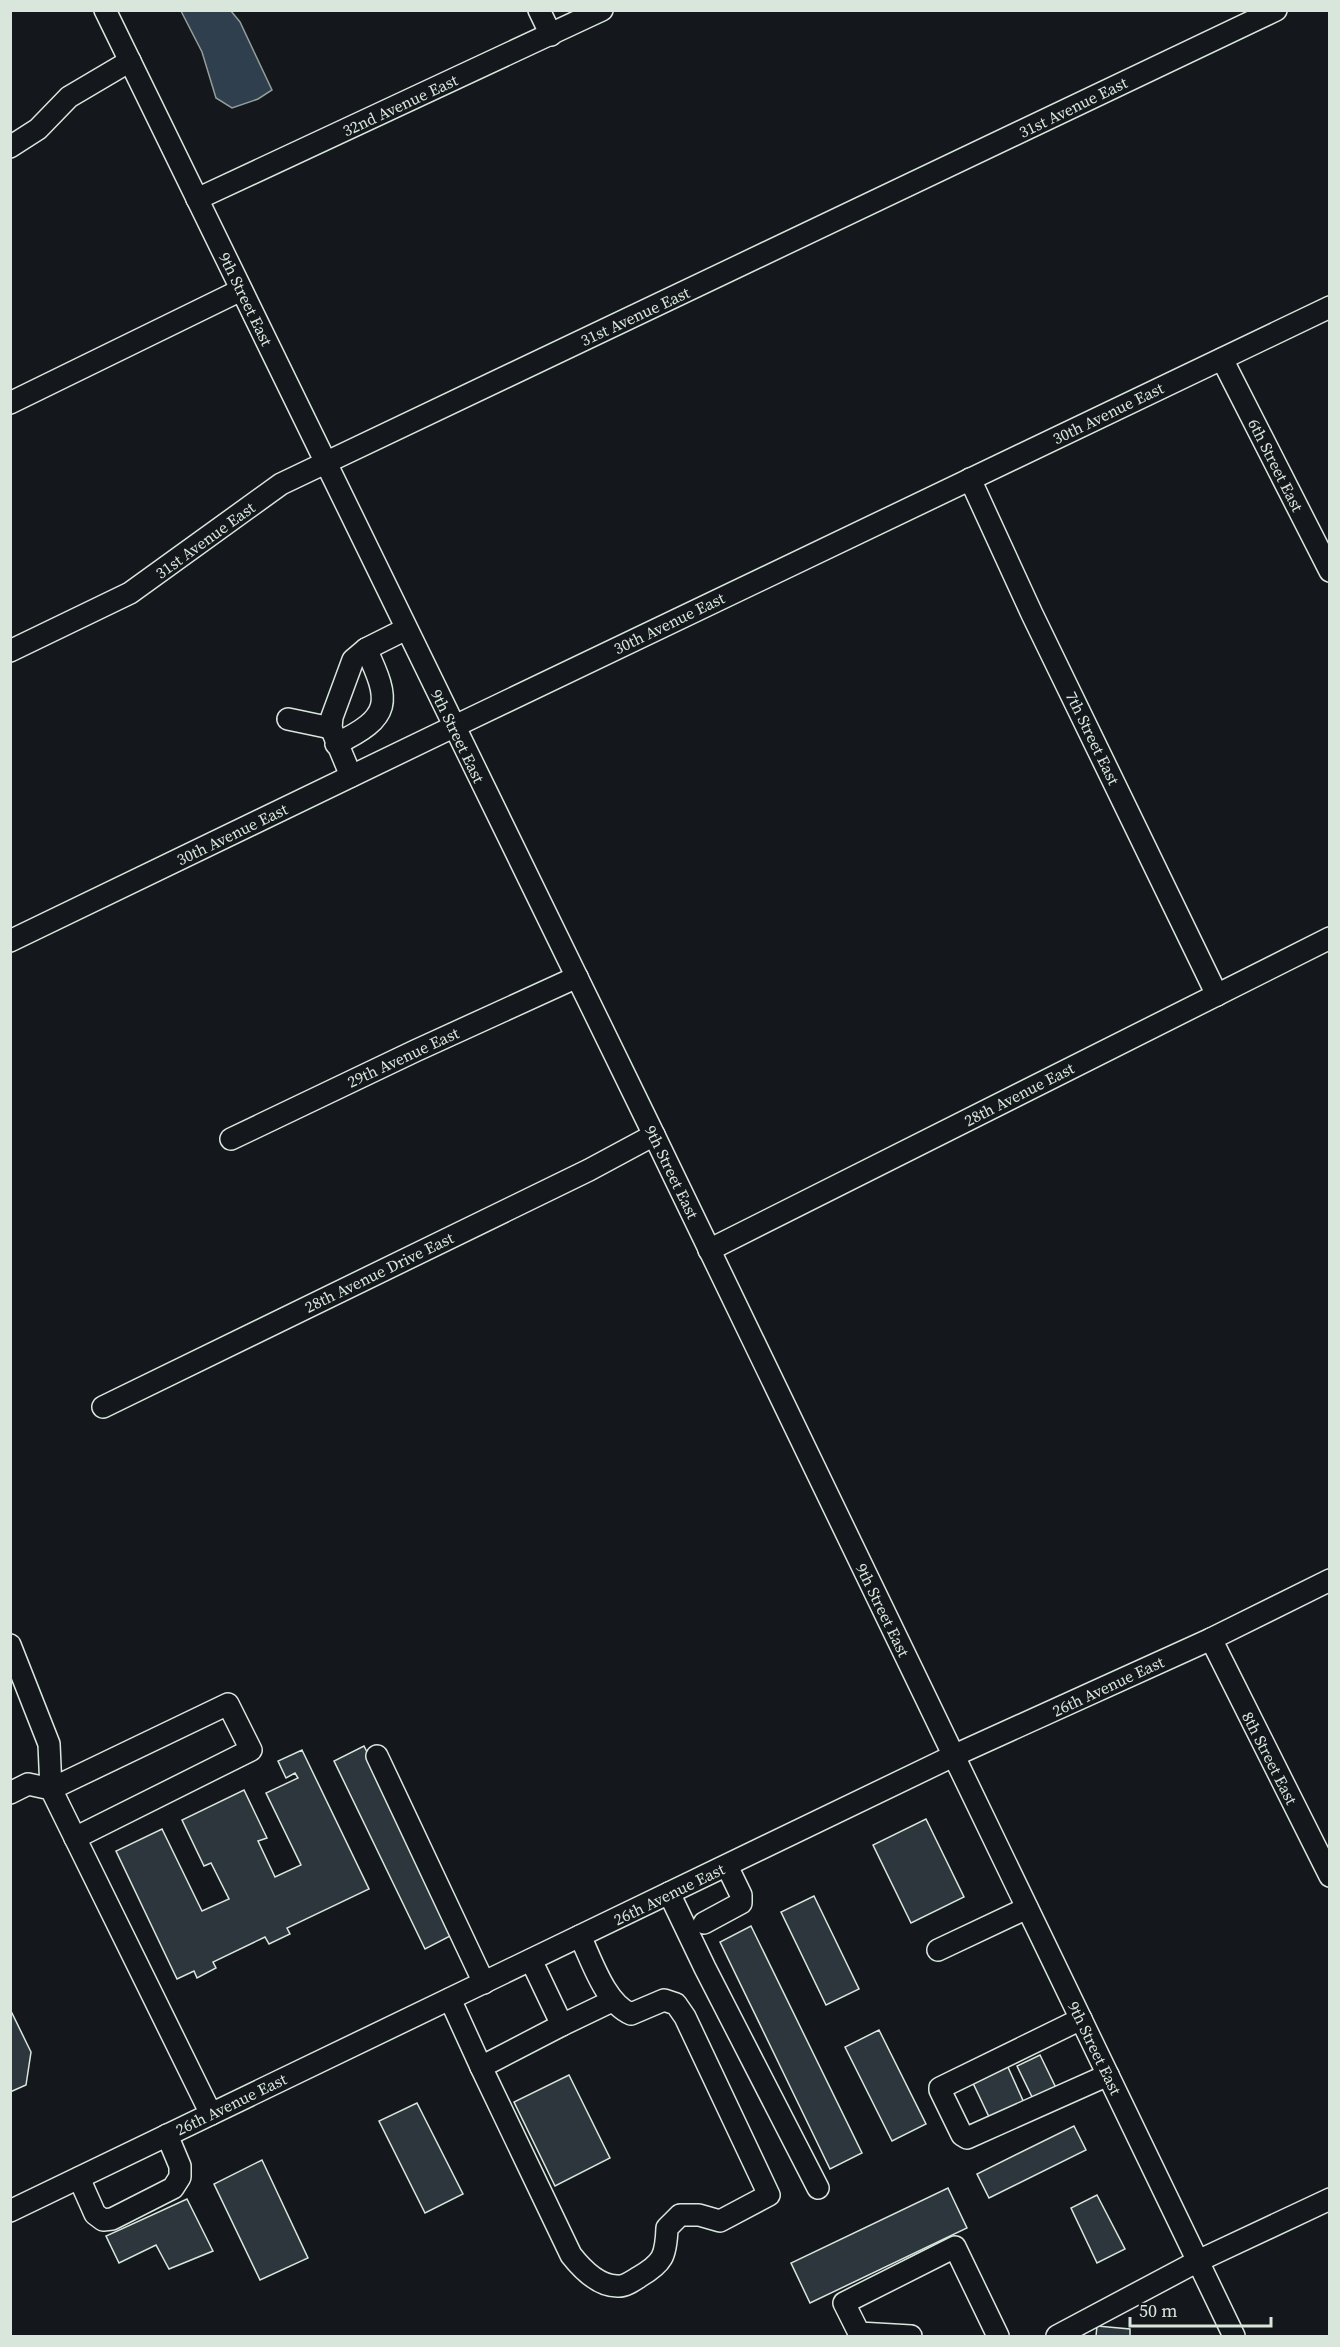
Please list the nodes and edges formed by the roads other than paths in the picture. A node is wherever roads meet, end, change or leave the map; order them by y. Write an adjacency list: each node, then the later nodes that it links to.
1 (105, 10): 6 (street, 9th Street East)
2 (539, 10): 5 (street)
3 (602, 10): 5 (street, 32nd Avenue East)
4 (1276, 10): 13 (street, 31st Avenue East)
5 (551, 35): 8 (street, 32nd Avenue East)
6 (130, 61): 7 (street); 8 (street, 9th Street East)
7 (10, 147)
8 (197, 200): 9 (street, 9th Street East)
9 (241, 290): 12 (street); 13 (street, 9th Street East)
10 (1329, 308): 11 (street, 30th Avenue East)
11 (1222, 359): 14 (street, 30th Avenue East); 15 (street, 6th Street East)
12 (10, 403)
13 (326, 463): 16 (street, 9th Street East); 18 (street, 31st Avenue East)
14 (970, 479): 20 (street, 30th Avenue East); 26 (street, 7th Street East)
15 (1329, 571)
16 (406, 629): 17 (street); 20 (street, 9th Street East)
17 (366, 649): 21 (street); 21 (street)
18 (10, 651)
19 (288, 719): 21 (street)
20 (453, 727): 22 (street, 30th Avenue East); 25 (street, 9th Street East)
21 (333, 736): 22 (street)
22 (351, 776): 24 (street, 30th Avenue East)
23 (1329, 938): 26 (street, 28th Avenue East)
24 (10, 941)
25 (577, 977): 27 (street, 9th Street East); 28 (street, 29th Avenue East)
26 (1217, 995): 29 (street, 28th Avenue East)
27 (654, 1135): 29 (street, 9th Street East); 30 (street, 28th Avenue Drive East)
28 (231, 1139)
29 (709, 1250): 35 (street, 9th Street East)
30 (103, 1407)
31 (1329, 1580): 32 (street, 26th Avenue East)
32 (1210, 1639): 35 (street, 26th Avenue East); 40 (street, 8th Street East)
33 (10, 1645): 36 (street)
34 (377, 1756): 47 (street)
35 (953, 1756): 39 (street, 26th Avenue East); 42 (street, 9th Street East)
36 (51, 1789): 37 (street); 38 (street); 38 (street)
37 (10, 1793)
38 (75, 1838): 54 (street)
39 (727, 1866): 41 (street, 26th Avenue East); 43 (street)
40 (1329, 1876)
41 (669, 1893): 44 (street, 26th Avenue East); 57 (street)
42 (1027, 1908): 45 (street); 50 (street, 9th Street East)
43 (704, 1923)
44 (580, 1936): 46 (street, 26th Avenue East); 49 (street)
45 (938, 1950)
46 (531, 1960): 47 (street, 26th Avenue East); 51 (street)
47 (484, 1983): 48 (street, 26th Avenue East)
48 (450, 1999): 52 (street); 54 (street, 26th Avenue East)
49 (612, 2001): 51 (street); 52 (street)
50 (1081, 2019): 53 (street, 9th Street East); 53 (street)
51 (562, 2025): 52 (street)
52 (482, 2067)
53 (1108, 2075): 60 (street, 9th Street East)
54 (211, 2114): 55 (street, 26th Avenue East)
55 (167, 2136): 56 (street, 26th Avenue East); 56 (street)
56 (79, 2178): 59 (street, 26th Avenue East)
57 (818, 2188)
58 (1329, 2199): 60 (street)
59 (10, 2211)
60 (1198, 2261): 63 (street); 64 (street, 9th Street East)
61 (910, 2337): 62 (street)
62 (998, 2337)
63 (1057, 2337)
64 (1234, 2337)

